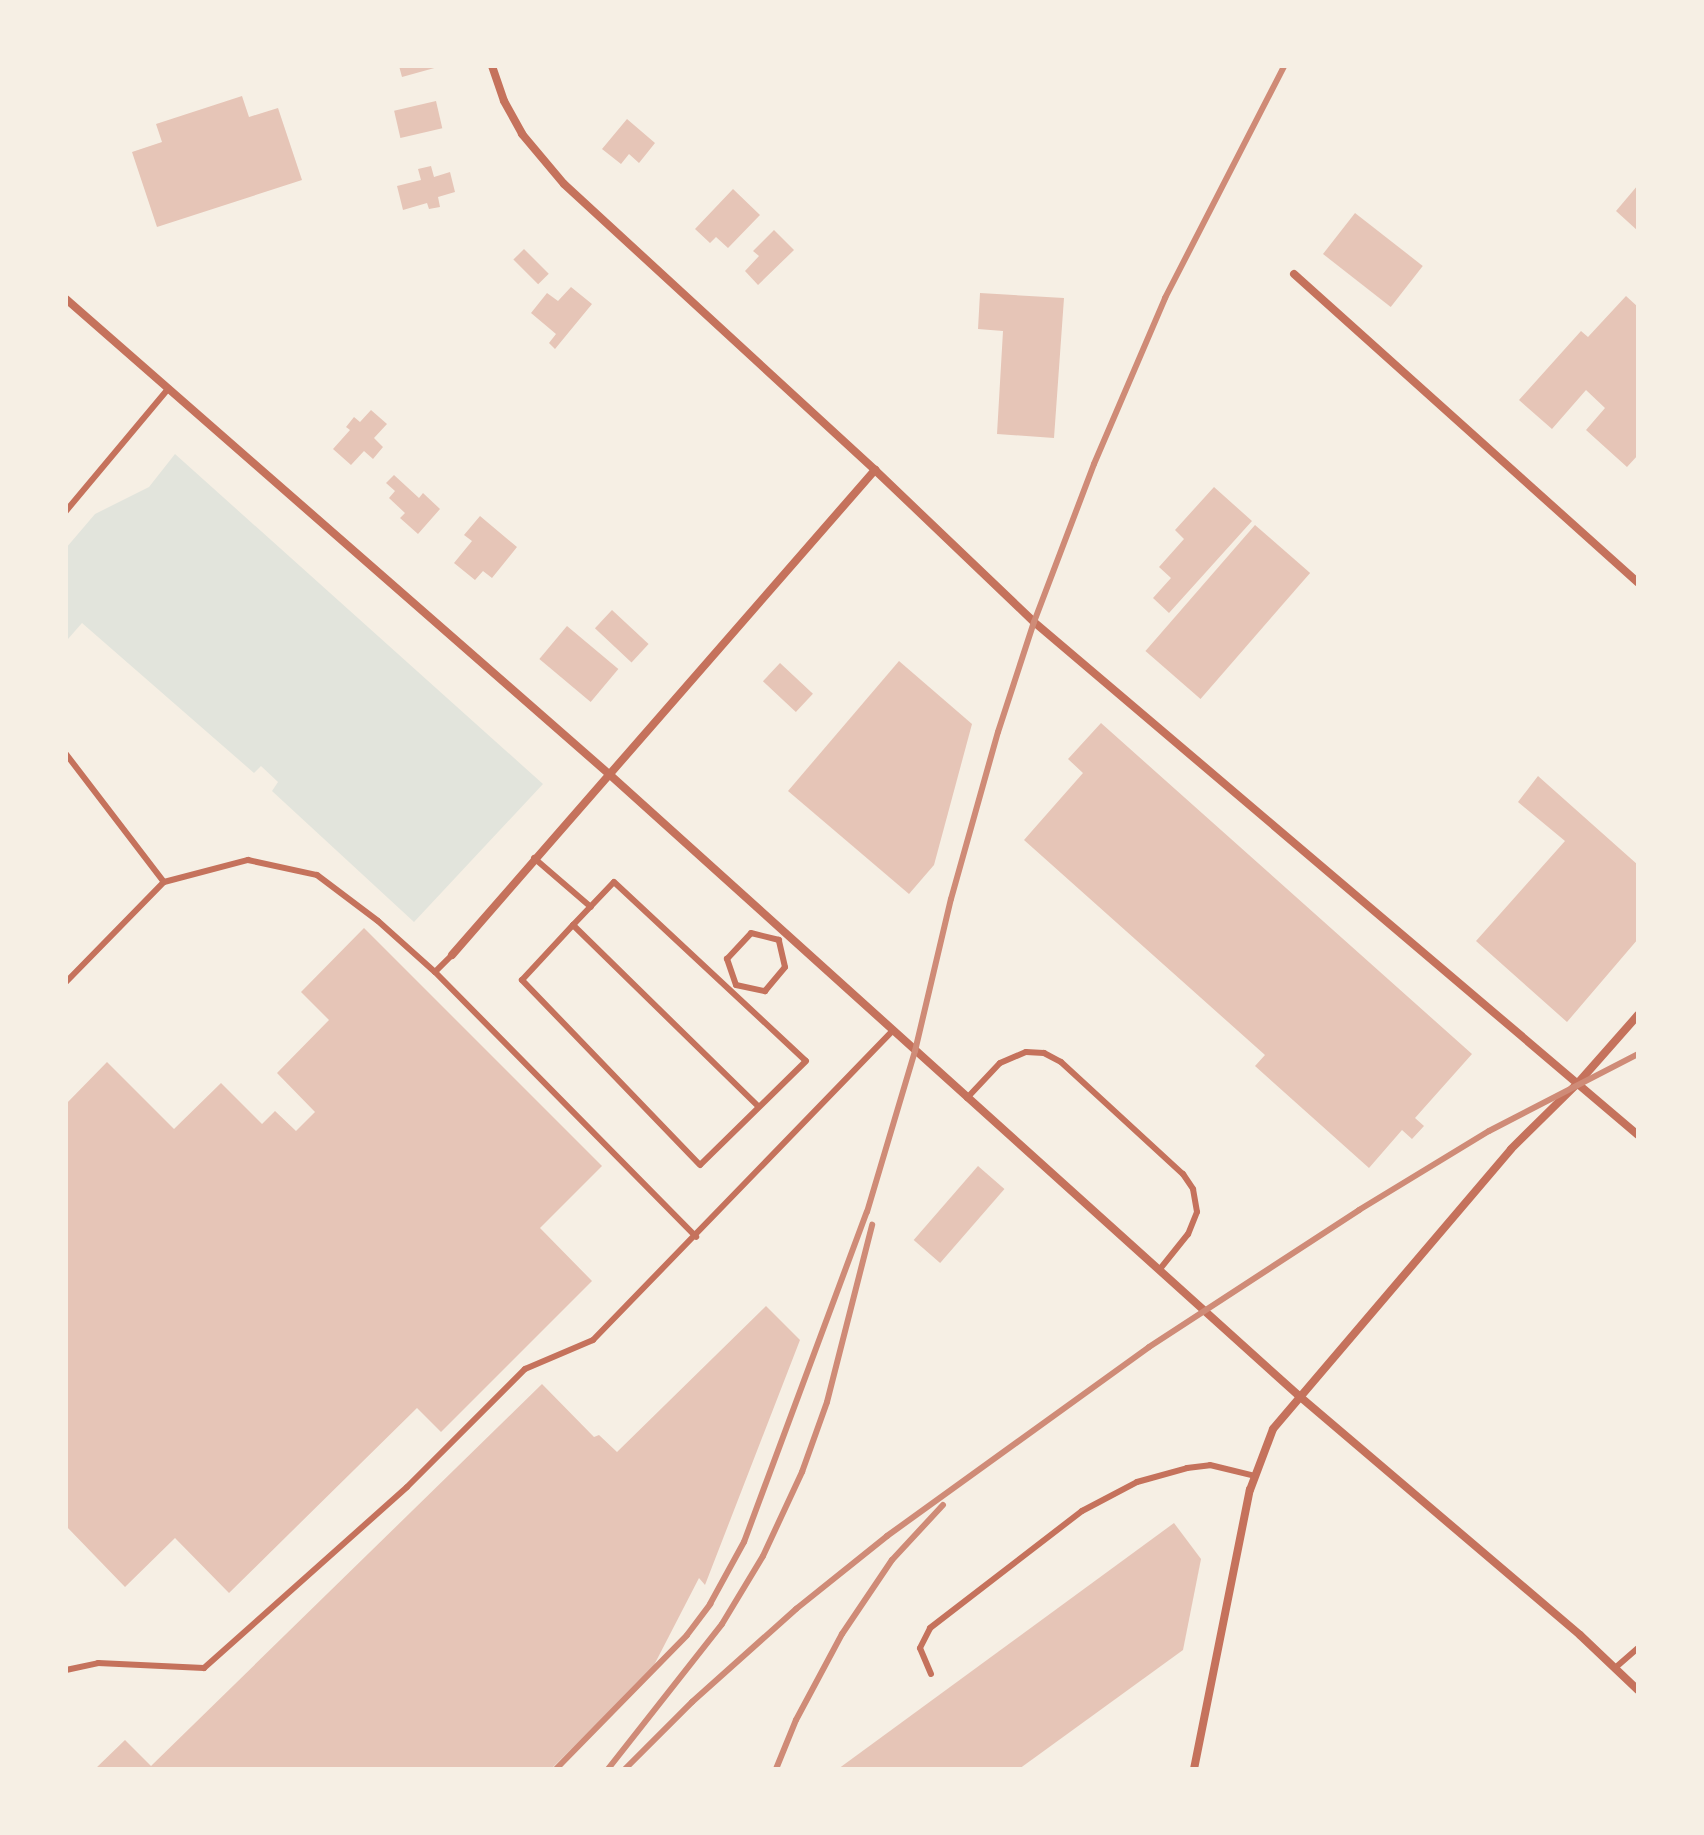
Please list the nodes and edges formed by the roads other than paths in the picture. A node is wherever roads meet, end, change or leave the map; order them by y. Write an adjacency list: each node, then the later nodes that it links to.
1 (492, 66): 5 (street)
2 (1294, 274): 7 (street)
3 (66, 299): 4 (street)
4 (170, 387): 6 (lane); 9 (street)
5 (875, 470): 9 (street); 22 (street)
6 (66, 511)
7 (1638, 583)
8 (66, 754): 11 (lane)
9 (609, 774): 10 (street); 14 (street)
10 (534, 858): 12 (lane); 15 (street)
11 (164, 882): 16 (lane); 17 (lane)
12 (591, 907): 13 (lane); 19 (lane)
13 (573, 925): 24 (lane); 24 (lane)
14 (782, 937): 18 (lane); 18 (lane); 21 (street)
15 (452, 955): 16 (lane)
16 (435, 972): 26 (lane)
17 (66, 982)
18 (736, 985): 19 (lane)
19 (731, 991): 24 (lane)
20 (1638, 1015): 22 (street)
21 (892, 1031): 23 (street); 26 (lane)
22 (1578, 1083): 25 (street); 28 (street)
23 (967, 1098): 27 (street); 27 (lane)
24 (758, 1106)
25 (1638, 1135)
26 (696, 1237): 32 (lane)
27 (1160, 1269): 28 (street)
28 (1298, 1395): 29 (street); 31 (street)
29 (1255, 1476): 33 (lane); 35 (street)
30 (1638, 1648): 31 (lane)
31 (1615, 1668): 34 (street)
32 (66, 1670)
33 (931, 1674)
34 (1638, 1690)
35 (1194, 1769)

